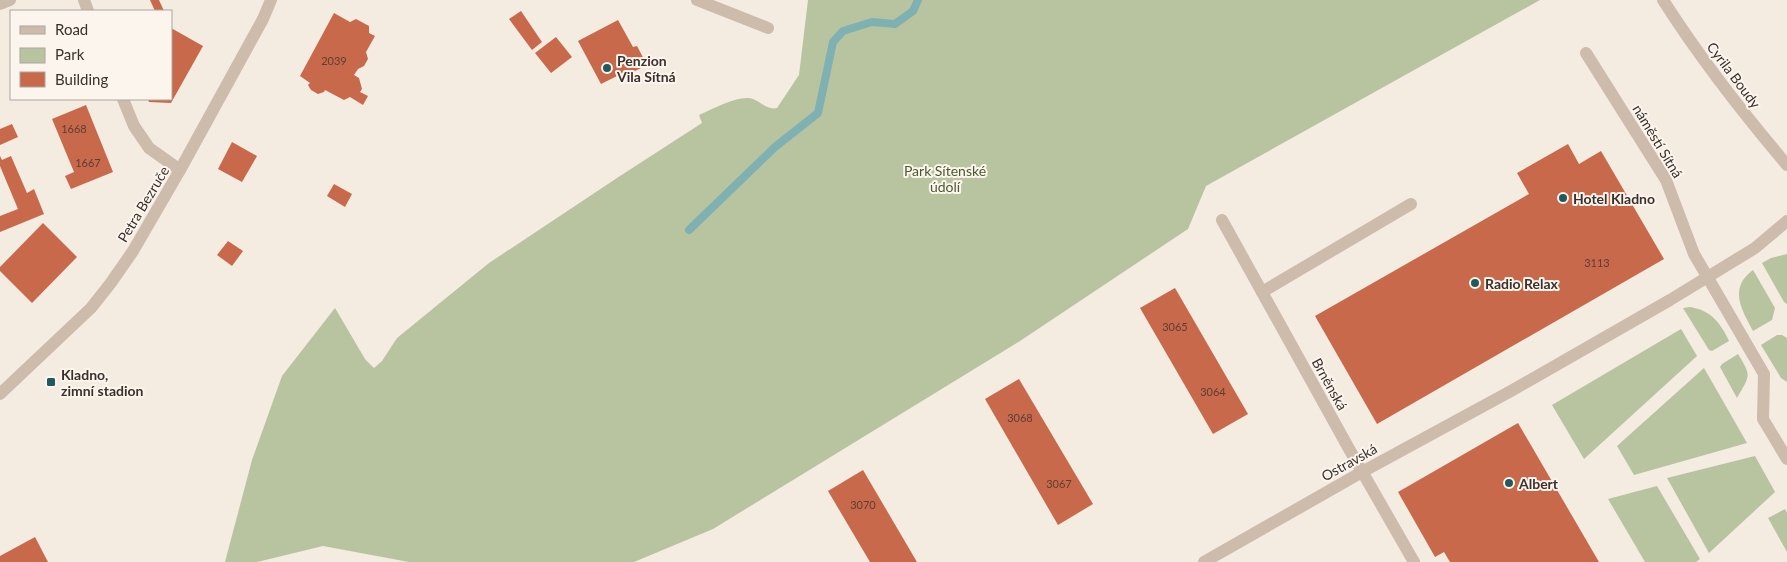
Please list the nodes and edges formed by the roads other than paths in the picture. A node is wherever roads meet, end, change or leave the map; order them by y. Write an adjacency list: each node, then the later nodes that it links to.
1 (10, 0): 5 (street)
2 (271, 0): 10 (street, Petra Bezruče)
3 (697, 0): 6 (street)
4 (1663, 0): 9 (street, Cyrila Boudy)
5 (0, 4)
6 (768, 28)
7 (1586, 53): 14 (street, náměstí Sítná)
8 (123, 100): 10 (street)
9 (1787, 164)
10 (180, 170): 16 (street, Petra Bezruče)
11 (1411, 204): 15 (street)
12 (1222, 220): 15 (street, Brněnská)
13 (1787, 222): 14 (street)
14 (1707, 278): 17 (street, náměstí Sítná); 18 (street, Ostravská)
15 (1262, 292): 18 (street, Brněnská)
16 (0, 394)
17 (1787, 459)
18 (1362, 472): 19 (street, Ostravská); 20 (street, Brněnská)
19 (1204, 562)
20 (1414, 562)

